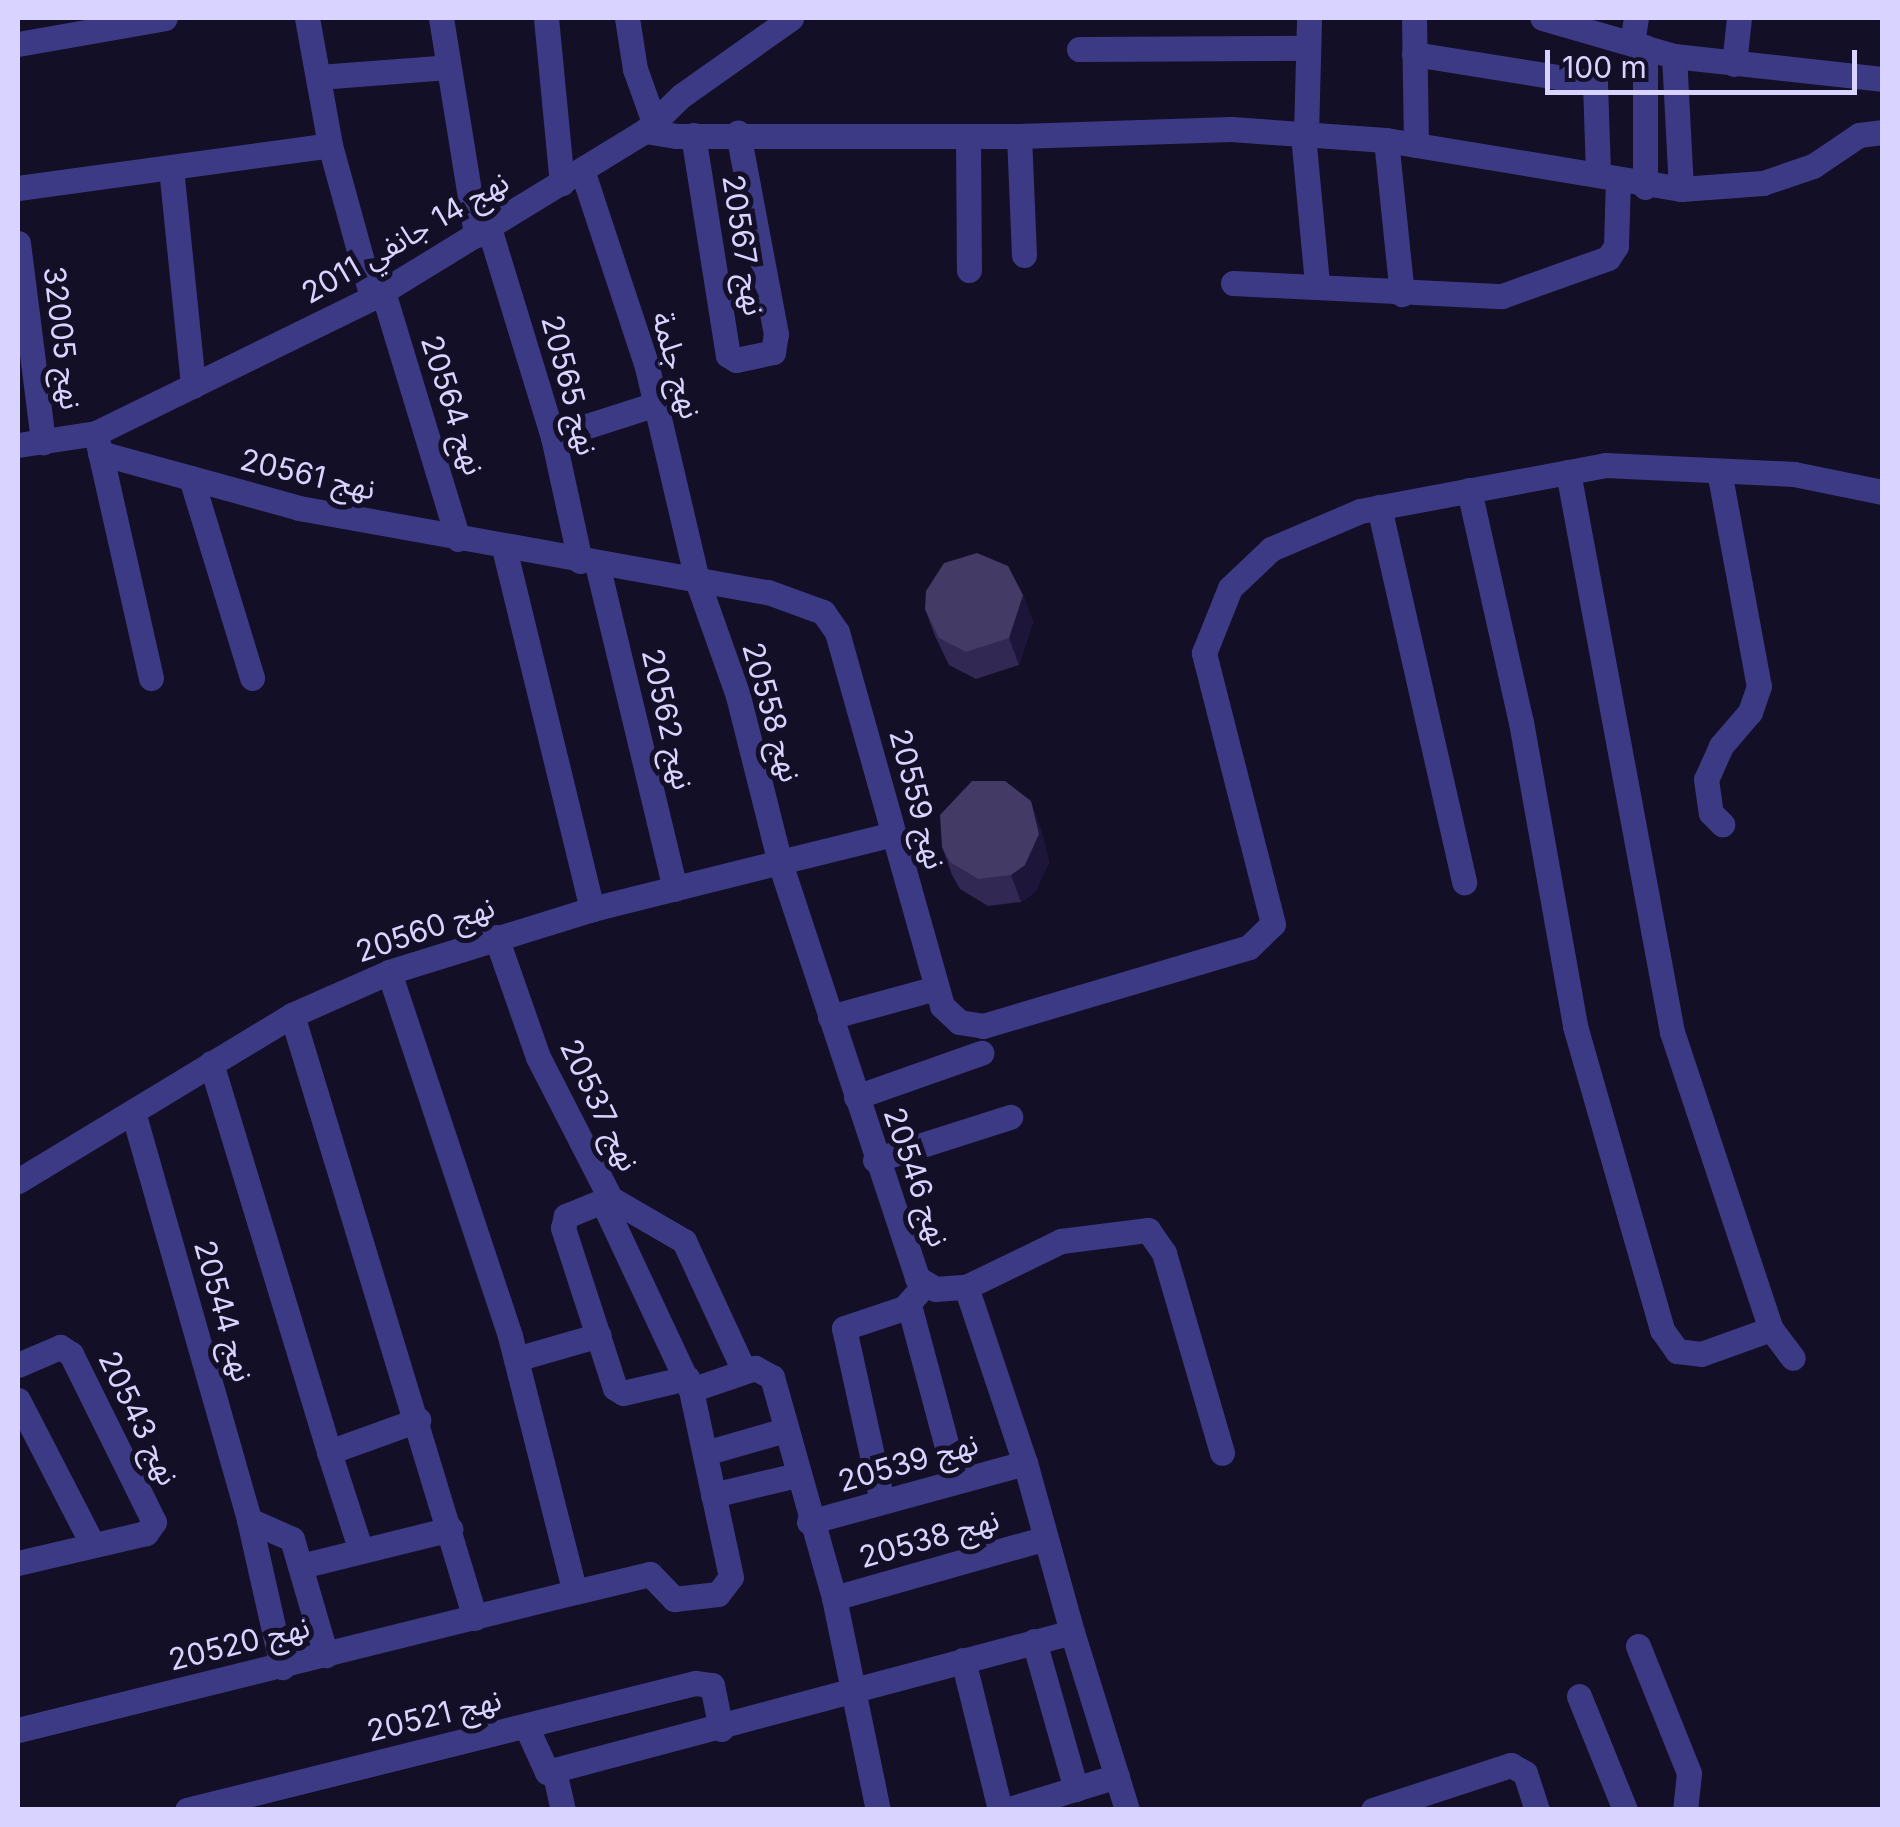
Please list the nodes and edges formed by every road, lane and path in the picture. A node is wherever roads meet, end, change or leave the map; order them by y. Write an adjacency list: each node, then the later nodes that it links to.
1 (165, 18): 12 (street)
2 (307, 18): 19 (street, نهج 20564)
3 (441, 18): 18 (street, نهج 20565)
4 (546, 18): 33 (street, نهج جلمة)
5 (627, 18): 22 (street)
6 (791, 18): 22 (street, نهج 14 جانفي 2011)
7 (1308, 18): 13 (street)
8 (1414, 18): 15 (street)
9 (1740, 18): 17 (street)
10 (1555, 20): 11 (street)
11 (1630, 36): 16 (street); 21 (street); 35 (street)
12 (18, 44)
13 (1308, 48): 14 (street); 25 (street)
14 (1079, 49)
15 (1414, 54): 21 (street); 31 (street)
16 (1674, 56): 17 (street); 37 (street)
17 (1734, 64): 20 (street)
18 (448, 67): 19 (street); 38 (street, نهج 20565)
19 (319, 77): 30 (street, نهج 20564)
20 (1882, 79)
21 (1595, 83): 34 (street)
22 (650, 126): 26 (street); 33 (street, نهج 14 جانفي 2011)
23 (738, 132): 26 (street); 26 (street, نهج 20567); 27 (street)
24 (1882, 132): 37 (street)
25 (1305, 134): 28 (street); 29 (street); 43 (street)
26 (693, 135)
27 (968, 136): 28 (street); 41 (street)
28 (1019, 136): 40 (street)
29 (1386, 140): 31 (street); 44 (street)
30 (330, 145): 32 (street); 45 (street, نهج 20564)
31 (1416, 145): 34 (street)
32 (171, 168): 36 (street); 46 (street)
33 (568, 172): 38 (street, نهج 14 جانفي 2011); 47 (street, نهج جلمة)
34 (1608, 178): 35 (street); 44 (street)
35 (1645, 187): 37 (street)
36 (18, 188)
37 (1682, 189)
38 (483, 231): 45 (street, نهج 14 جانفي 2011); 48 (street, نهج 20565)
39 (18, 242): 50 (street, نهج 32005)
40 (1024, 256)
41 (969, 270)
42 (1234, 283): 43 (street)
43 (1317, 284): 44 (street)
44 (1402, 294)
45 (377, 295): 46 (street, نهج 14 جانفي 2011); 57 (street, نهج 20564)
46 (192, 386): 49 (street, نهج 14 جانفي 2011)
47 (656, 404): 48 (street); 60 (street, نهج جلمة)
48 (554, 437): 59 (street, نهج 20565)
49 (98, 443): 50 (street, نهج 14 جانفي 2011); 53 (street, نهج 20561); 62 (street)
50 (30, 444)
51 (1719, 471): 52 (street); 55 (street); 64 (street)
52 (1568, 472): 54 (street); 85 (street)
53 (191, 478): 57 (street, نهج 20561); 63 (street)
54 (1469, 490): 56 (street); 85 (street)
55 (1882, 492)
56 (1378, 508): 67 (street); 72 (street)
57 (458, 538): 58 (street, نهج 20561)
58 (504, 548): 59 (street, نهج 20561); 69 (street)
59 (588, 563): 60 (street, نهج 20561); 68 (street, نهج 20562)
60 (697, 580): 61 (street, نهج 20561); 66 (street, نهج 20558)
61 (822, 612): 65 (street, نهج 20559)
62 (151, 678)
63 (252, 678)
64 (1722, 824)
65 (893, 834): 66 (street, نهج 20560); 72 (street, نهج 20559)
66 (780, 863): 68 (street, نهج 20560); 74 (street, نهج 20546)
67 (1464, 882)
68 (675, 889): 69 (street, نهج 20560)
69 (590, 903): 70 (street, نهج 20560)
70 (496, 937): 71 (street, نهج 20560); 82 (street, نهج 20537)
71 (389, 972): 73 (street, نهج 20560); 88 (street)
72 (939, 997): 74 (street)
73 (292, 1015): 76 (street, نهج 20560); 93 (street)
74 (830, 1017): 77 (street, نهج 20546)
75 (981, 1053): 77 (street)
76 (212, 1063): 78 (street, نهج 20560); 95 (street)
77 (856, 1097): 80 (street, نهج 20546)
78 (134, 1112): 81 (street, نهج 20560); 103 (street, نهج 20544)
79 (1010, 1117): 80 (street)
80 (876, 1160): 84 (street, نهج 20546)
81 (18, 1181)
82 (606, 1200): 86 (street); 90 (street, نهج 20537); 91 (street)
83 (966, 1288): 84 (street, نهج 20546); 97 (street, نهج 20546); 98 (street)
84 (917, 1296): 100 (street); 102 (street)
85 (1771, 1329): 87 (street)
86 (599, 1334): 88 (street); 91 (street)
87 (1793, 1358)
88 (516, 1359): 111 (street)
89 (18, 1366): 107 (street, نهج 20543)
90 (744, 1370): 91 (street); 94 (street)
91 (689, 1384): 96 (street)
92 (18, 1400): 107 (street)
93 (418, 1420): 95 (street); 105 (street)
94 (785, 1430): 96 (street); 99 (street)
95 (330, 1452): 108 (street)
96 (705, 1453): 101 (street)
97 (1222, 1454)
98 (1025, 1463): 100 (street, نهج 20539); 106 (street)
99 (796, 1475): 101 (street); 104 (street)
100 (956, 1480): 102 (street, نهج 20539)
101 (713, 1495): 111 (street, نهج 20520)
102 (882, 1501): 104 (street, نهج 20539)
103 (254, 1520): 110 (street); 119 (street, نهج 20544)
104 (812, 1529): 112 (street)
105 (450, 1530): 108 (street); 113 (street)
106 (1043, 1539): 112 (street, نهج 20538); 114 (street)
107 (92, 1544): 109 (street)
108 (361, 1552): 110 (street)
109 (18, 1563)
110 (300, 1566): 117 (street)
111 (575, 1592): 113 (street, نهج 20520)
112 (834, 1598): 120 (street)
113 (475, 1618): 117 (street, نهج 20520)
114 (1072, 1632): 115 (street); 126 (street)
115 (1034, 1641): 118 (street); 127 (street)
116 (1638, 1646): 136 (street)
117 (326, 1655): 119 (street, نهج 20520)
118 (963, 1660): 120 (street); 131 (street)
119 (282, 1667): 124 (street, نهج 20520)
120 (852, 1692): 123 (street); 130 (street)
121 (1579, 1696): 135 (street)
122 (526, 1726): 123 (street, نهج 20521); 125 (street); 128 (street, نهج 20521)
123 (721, 1728): 125 (street)
124 (18, 1730)
125 (554, 1770): 129 (street)
126 (1117, 1776): 127 (street); 132 (street)
127 (1076, 1789): 131 (street)
128 (187, 1810)
129 (563, 1810)
130 (878, 1810)
131 (1003, 1810)
132 (1127, 1810)
133 (1373, 1810): 134 (street)
134 (1537, 1810)
135 (1625, 1810)
136 (1685, 1810)

